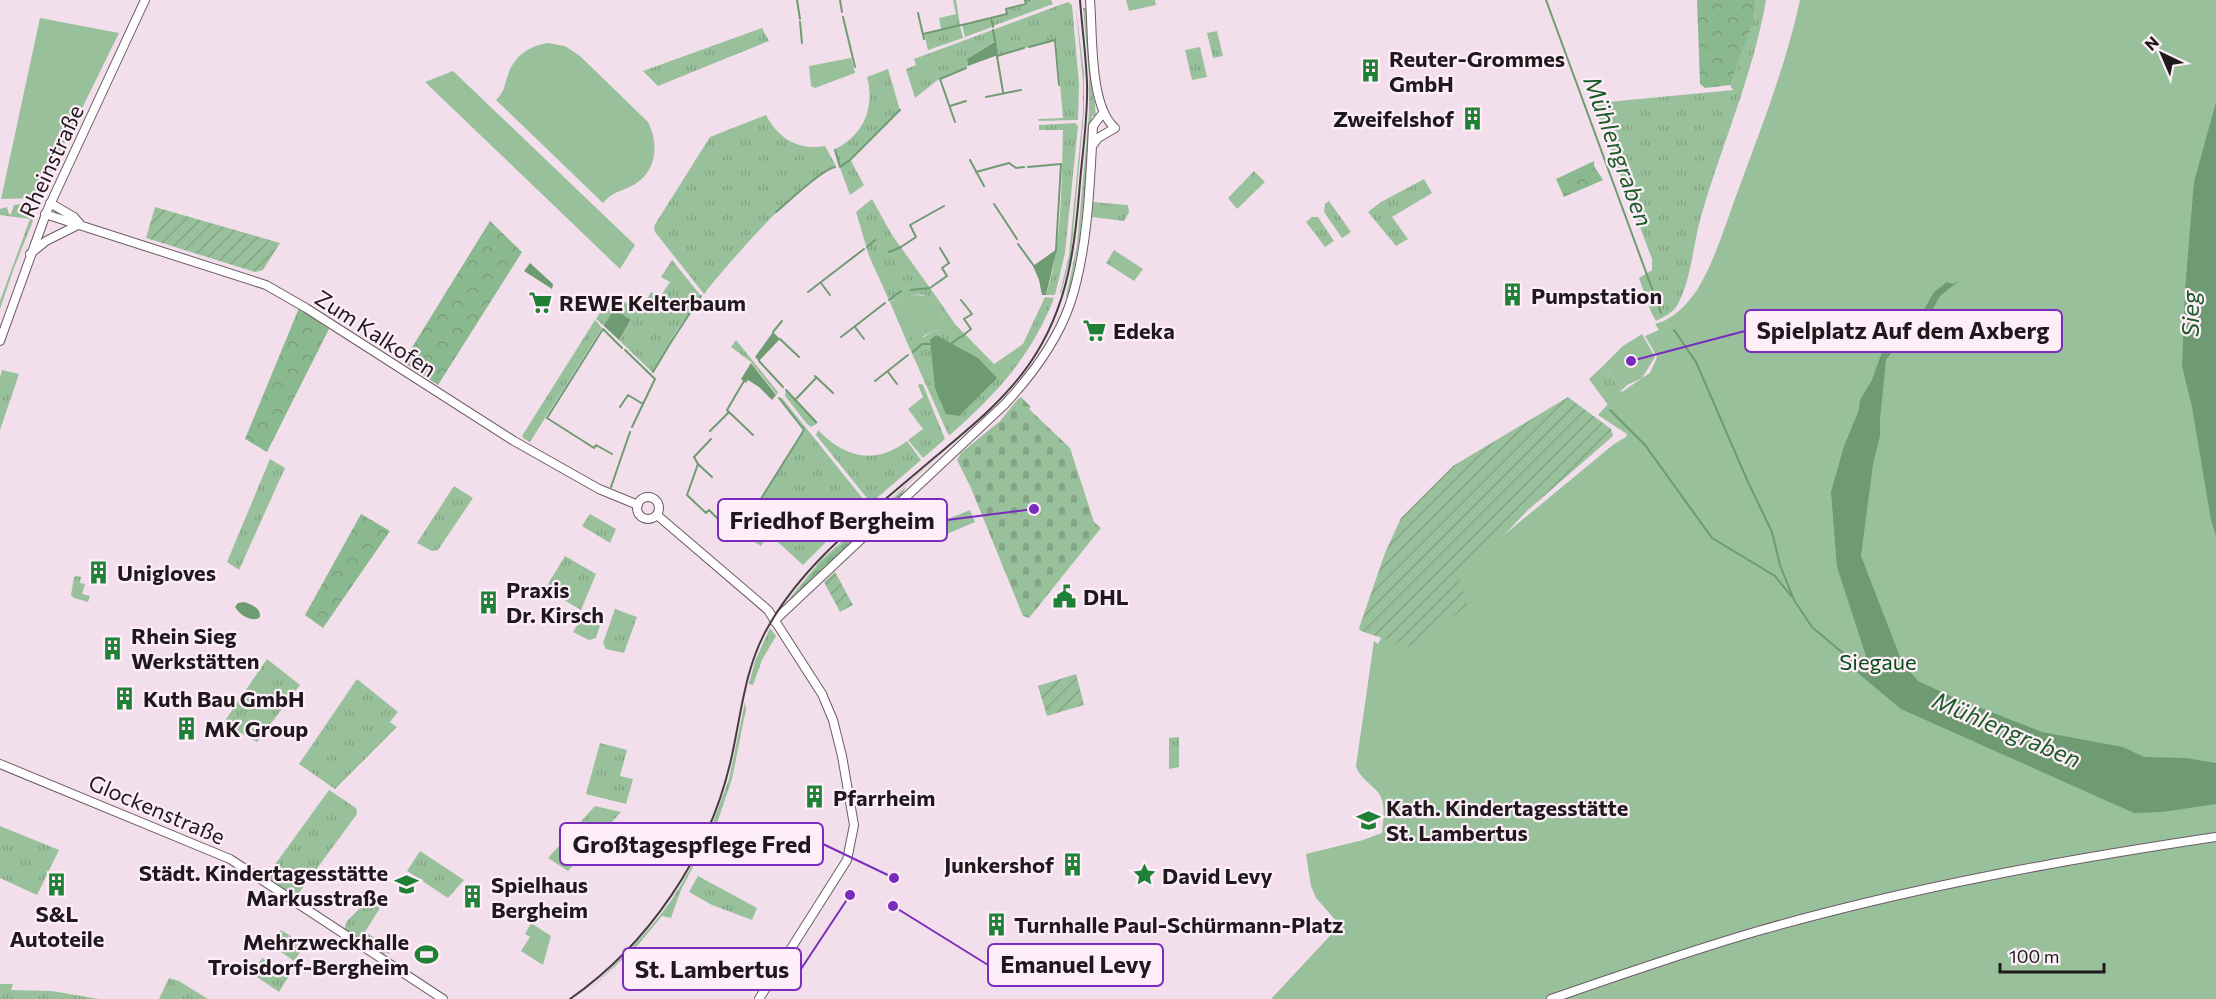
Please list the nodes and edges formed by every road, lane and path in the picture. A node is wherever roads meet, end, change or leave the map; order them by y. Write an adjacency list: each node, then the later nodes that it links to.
1 (145, 0): 5 (street, Rheinstraße)
2 (1090, 0): 3 (street)
3 (1103, 113): 4 (street); 4 (street)
4 (1092, 148): 12 (street)
5 (50, 203): 6 (street, Rheinstraße); 7 (street, Zum Kalkofen)
6 (45, 214): 7 (street, Zum Kalkofen); 8 (street, Rheinstraße)
7 (80, 224): 8 (street); 10 (street, Zum Kalkofen)
8 (29, 255): 9 (street, Rheinstraße)
9 (0, 341)
10 (638, 505): 11 (street); 11 (street)
11 (657, 515): 12 (street)
12 (774, 621): 16 (street)
13 (0, 764): 15 (street, Glockenstraße)
14 (2216, 837): 17 (street)
15 (443, 999)
16 (759, 999)
17 (1551, 999)

